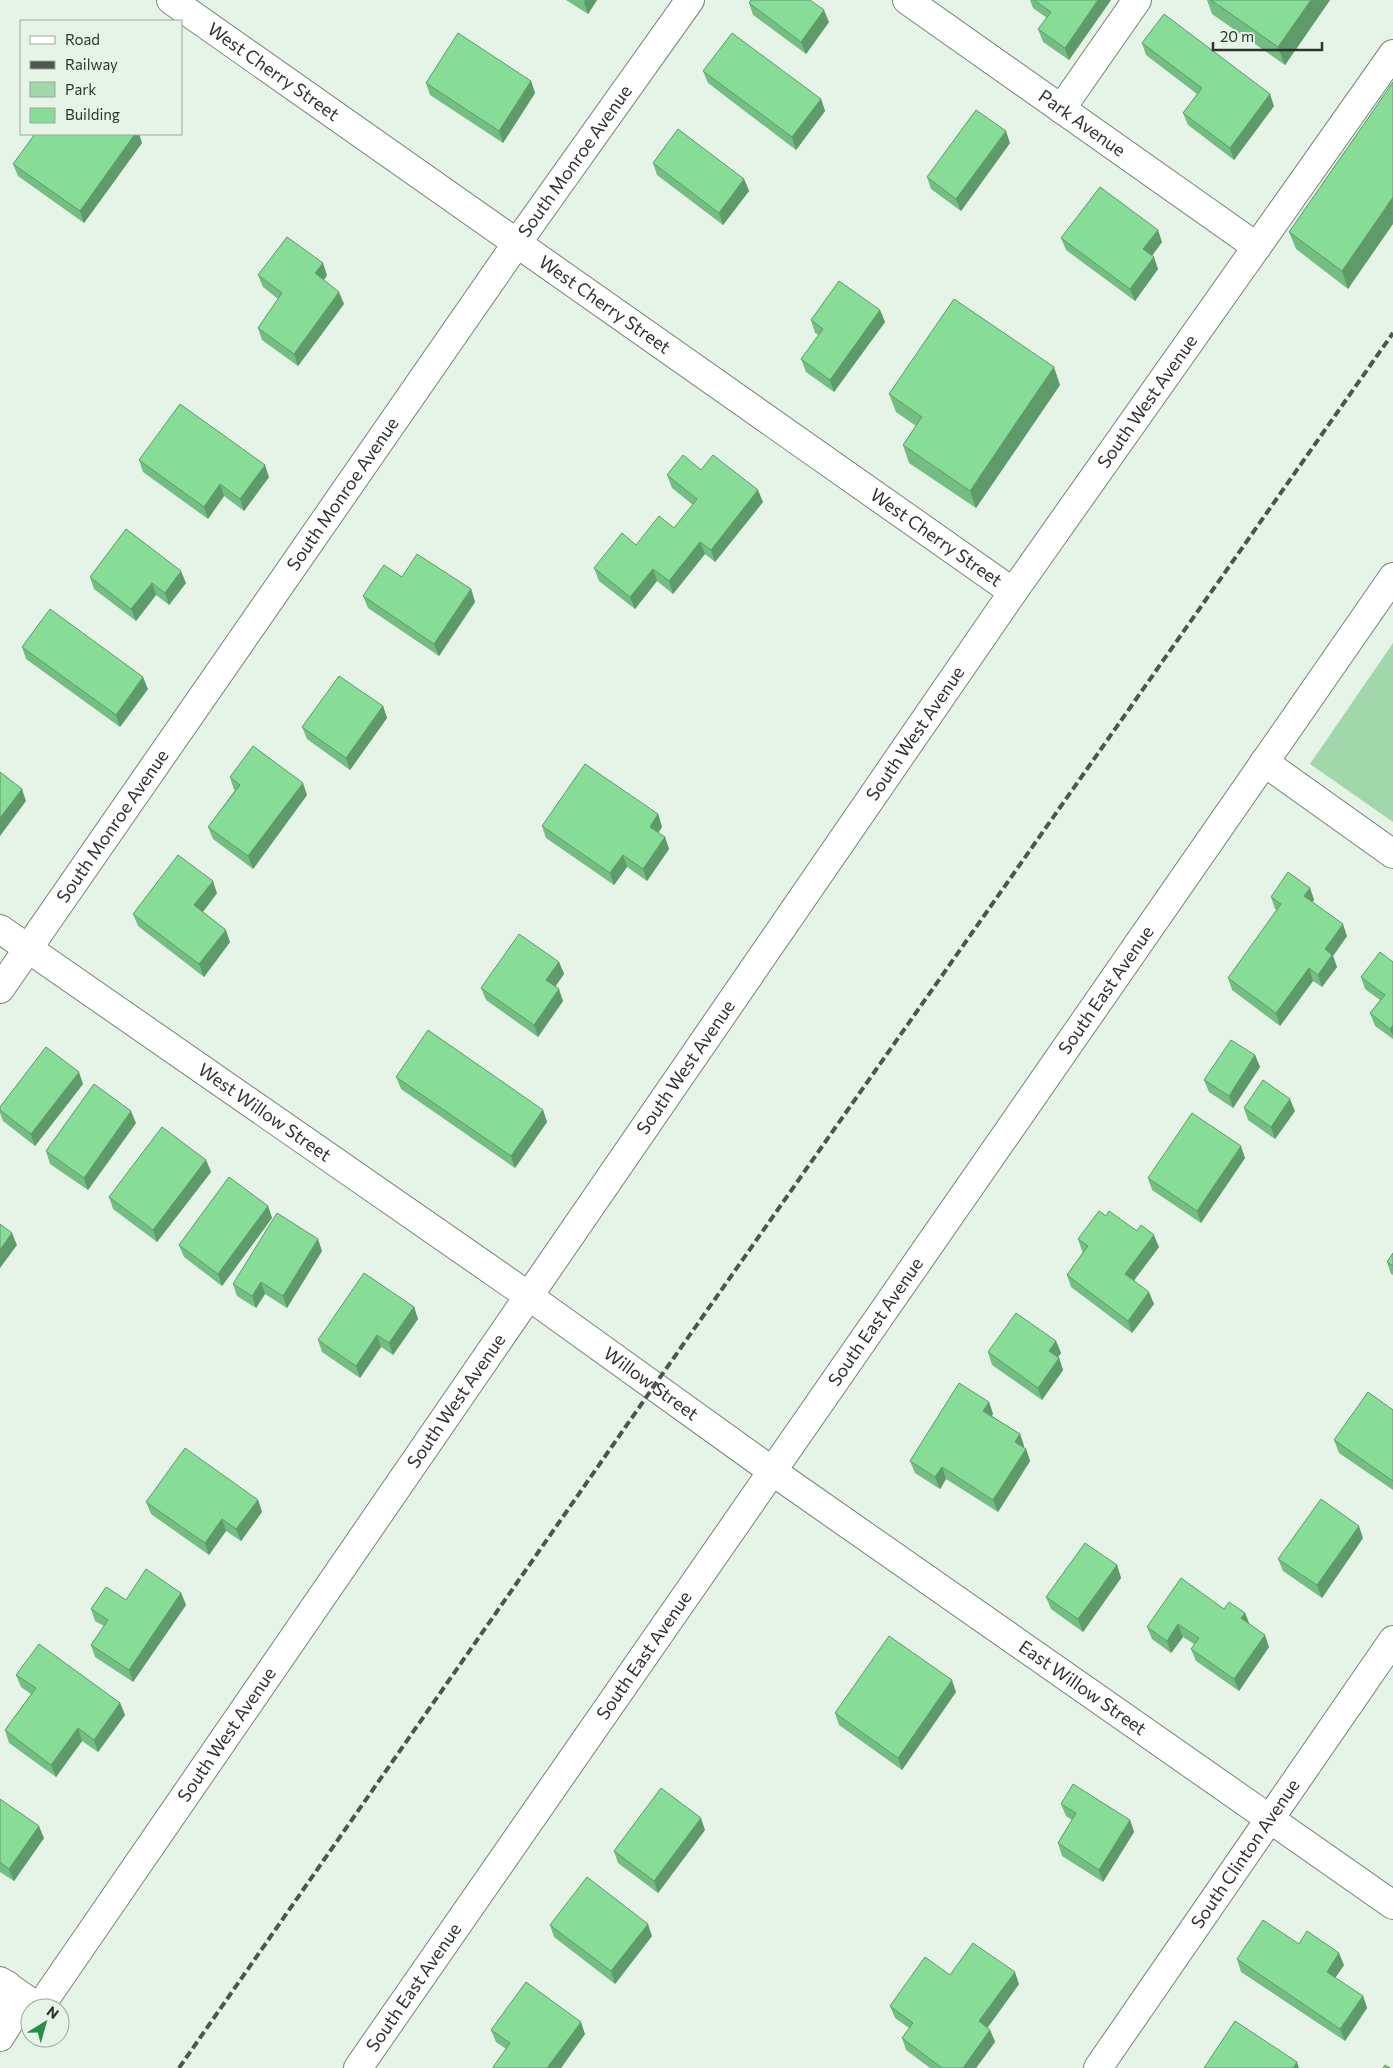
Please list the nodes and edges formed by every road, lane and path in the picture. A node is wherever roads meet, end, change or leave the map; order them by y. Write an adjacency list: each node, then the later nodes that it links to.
1 (171, 0): 7 (street, West Cherry Street)
2 (690, 0): 7 (street, South Monroe Avenue)
3 (907, 0): 6 (street, Park Avenue)
4 (1137, 0): 6 (street)
5 (1393, 54): 8 (street, South West Avenue)
6 (1061, 109): 8 (street, Park Avenue)
7 (517, 243): 10 (street, West Cherry Street); 14 (street, South Monroe Avenue)
8 (1257, 247): 10 (street, South West Avenue)
9 (1393, 577): 11 (street, South East Avenue)
10 (1013, 592): 16 (street, South West Avenue)
11 (1264, 762): 12 (street); 17 (street, South East Avenue)
12 (1393, 854)
13 (0, 929): 14 (street, West Willow Street)
14 (28, 949): 15 (street, South Monroe Avenue); 16 (street, West Willow Street)
15 (0, 989)
16 (530, 1296): 17 (street, Willow Street); 21 (street, South West Avenue)
17 (772, 1471): 19 (street, East Willow Street); 23 (street, South East Avenue)
18 (1393, 1640): 19 (street, South Clinton Avenue)
19 (1269, 1819): 20 (street, East Willow Street); 24 (street, South Clinton Avenue)
20 (1393, 1906)
21 (3, 1983): 22 (street, South West Avenue)
22 (0, 2037)
23 (358, 2068)
24 (1098, 2068)

